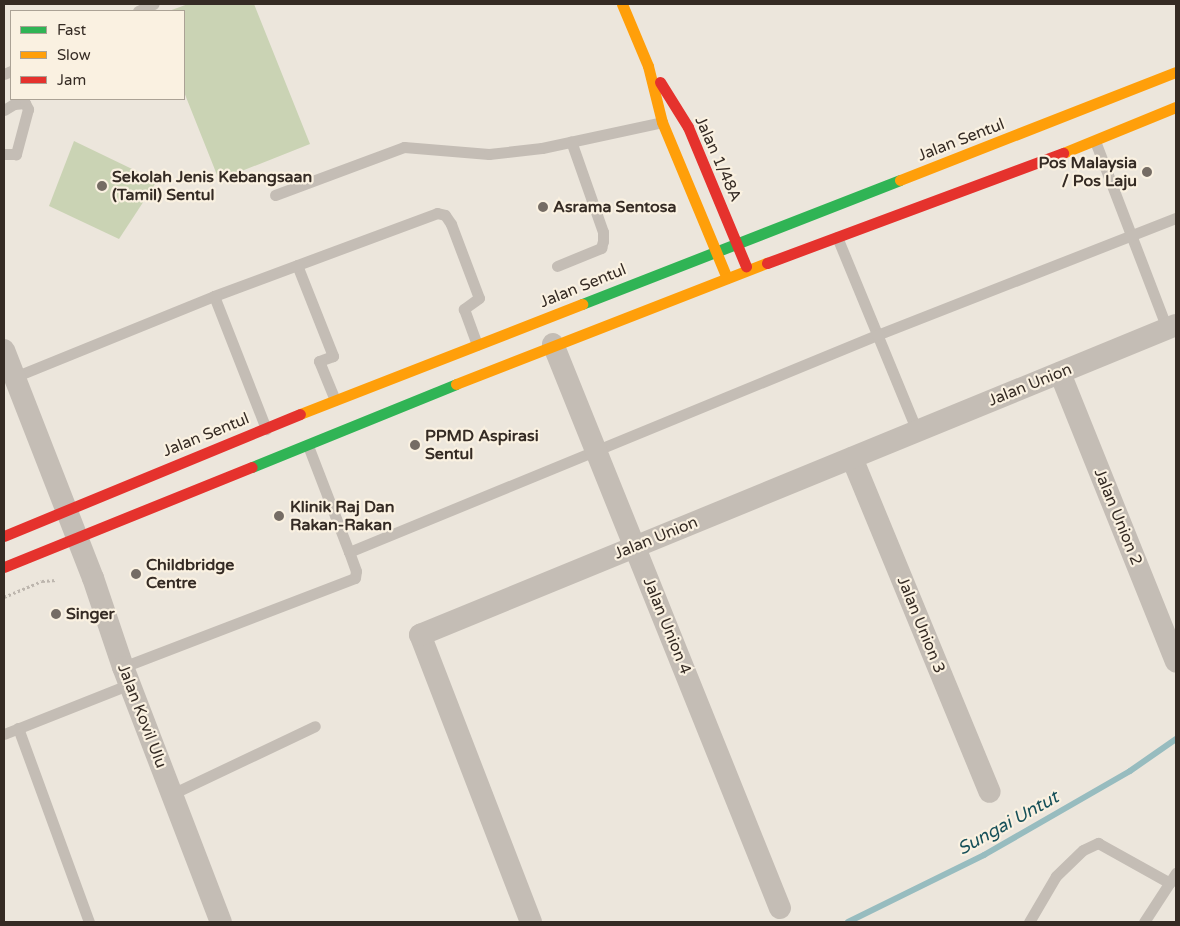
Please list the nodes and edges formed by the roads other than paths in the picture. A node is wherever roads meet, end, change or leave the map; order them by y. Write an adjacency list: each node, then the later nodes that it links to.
1 (154, 4): 3 (lane)
2 (622, 4): 4 (main road, Jalan 1/48A)
3 (140, 10)
4 (648, 66): 8 (main road, Jalan 1/48A); 16 (main road, Jalan 1/48A)
5 (1176, 72): 16 (main road, Jalan Sentul)
6 (1176, 108): 10 (main road)
7 (4, 110): 11 (lane)
8 (662, 122): 9 (lane); 17 (main road, Jalan 1/48A)
9 (571, 141): 12 (lane); 19 (lane)
10 (1095, 141): 14 (lane); 15 (main road)
11 (4, 154)
12 (275, 195)
13 (1176, 218): 14 (lane)
14 (1132, 236): 23 (lane); 24 (lane)
15 (837, 237): 20 (main road); 24 (lane)
16 (737, 244): 17 (main road, Jalan Sentul); 20 (main road, Jalan 1/48A)
17 (716, 253): 21 (main road, Jalan 1/48A); 26 (main road, Jalan Sentul)
18 (297, 265): 22 (lane); 26 (lane); 30 (lane)
19 (557, 266)
20 (747, 270): 21 (main road)
21 (727, 278): 25 (main road)
22 (214, 296): 29 (lane); 31 (lane)
23 (1172, 327): 28 (street, Jalan Union)
24 (877, 335): 32 (lane); 34 (lane)
25 (553, 344): 33 (main road); 34 (street, Jalan Union 4)
26 (477, 345): 30 (main road, Jalan Sentul)
27 (4, 350): 29 (street, Jalan Kovil Ulu)
28 (1060, 373): 32 (street, Jalan Union); 42 (street, Jalan Union 2)
29 (9, 378): 36 (street, Jalan Kovil Ulu)
30 (335, 400): 31 (main road, Jalan Sentul)
31 (266, 429): 36 (main road, Jalan Sentul)
32 (917, 431): 35 (street, Jalan Union)
33 (308, 446): 38 (main road); 40 (lane)
34 (596, 449): 39 (street, Jalan Union 4); 40 (lane)
35 (852, 458): 39 (street, Jalan Union); 47 (street, Jalan Union 3)
36 (66, 509): 37 (main road, Jalan Sentul); 38 (street, Jalan Kovil Ulu)
37 (4, 536)
38 (78, 539): 41 (main road); 43 (street, Jalan Kovil Ulu)
39 (635, 547): 50 (street, Jalan Union 4); 53 (street, Jalan Union)
40 (349, 552): 43 (lane)
41 (4, 567)
42 (1176, 662)
43 (126, 676): 45 (lane); 48 (street, Jalan Kovil Ulu)
44 (316, 726): 48 (lane)
45 (18, 728): 46 (lane); 51 (lane)
46 (4, 734)
47 (990, 792)
48 (172, 794): 52 (street, Jalan Kovil Ulu)
49 (1173, 878): 54 (lane); 55 (lane)
50 (780, 908)
51 (89, 922)
52 (221, 922)
53 (531, 922)
54 (1029, 922)
55 (1144, 922)

